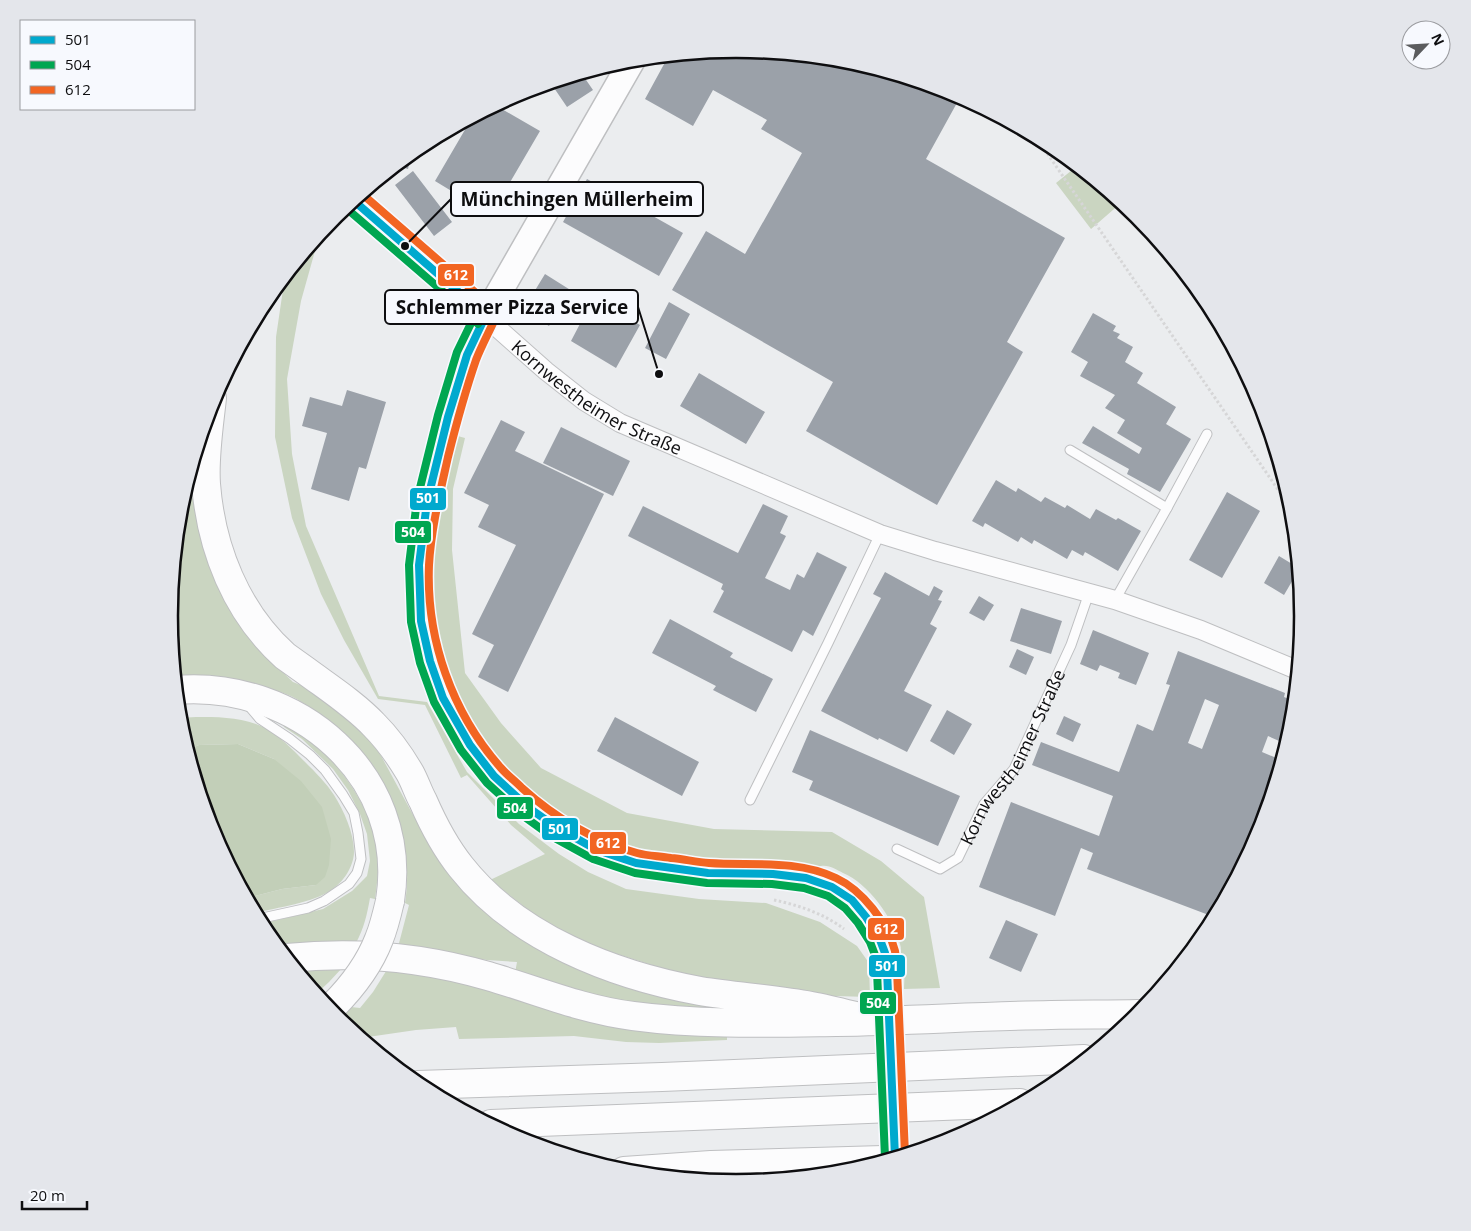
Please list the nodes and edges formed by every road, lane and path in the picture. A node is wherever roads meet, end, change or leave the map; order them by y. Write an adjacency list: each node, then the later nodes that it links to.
1 (628, 68): 4 (street)
2 (1048, 153): 8 (path)
3 (359, 205): 4 (street, Kornwestheimer Straße)
4 (485, 317): 10 (street, Kornwestheimer Straße); 31 (street, bridge)
5 (209, 431): 24 (highway)
6 (1207, 434): 9 (lane)
7 (1070, 450): 9 (lane)
8 (1279, 491)
9 (1167, 508): 12 (lane)
10 (880, 534): 11 (street, Kornwestheimer Straße); 16 (lane)
11 (1089, 593): 12 (street, Kornwestheimer Straße); 17 (lane, Kornwestheimer Straße)
12 (1115, 600): 13 (street, Kornwestheimer Straße)
13 (1291, 667)
14 (182, 689): 15 (highway)
15 (237, 693): 19 (lane); 22 (highway, bridge)
16 (750, 800)
17 (898, 849)
18 (768, 899): 20 (path)
19 (266, 917)
20 (846, 931)
21 (295, 957): 24 (highway)
22 (335, 1003)
23 (1126, 1014): 24 (highway)
24 (876, 1021)
25 (1073, 1059): 26 (highway)
26 (434, 1084)
27 (1005, 1104): 28 (highway)
28 (609, 1120): 29 (highway); 30 (highway)
29 (506, 1124)
30 (530, 1134)
31 (895, 1150)
32 (852, 1161): 33 (highway)
33 (660, 1169)

